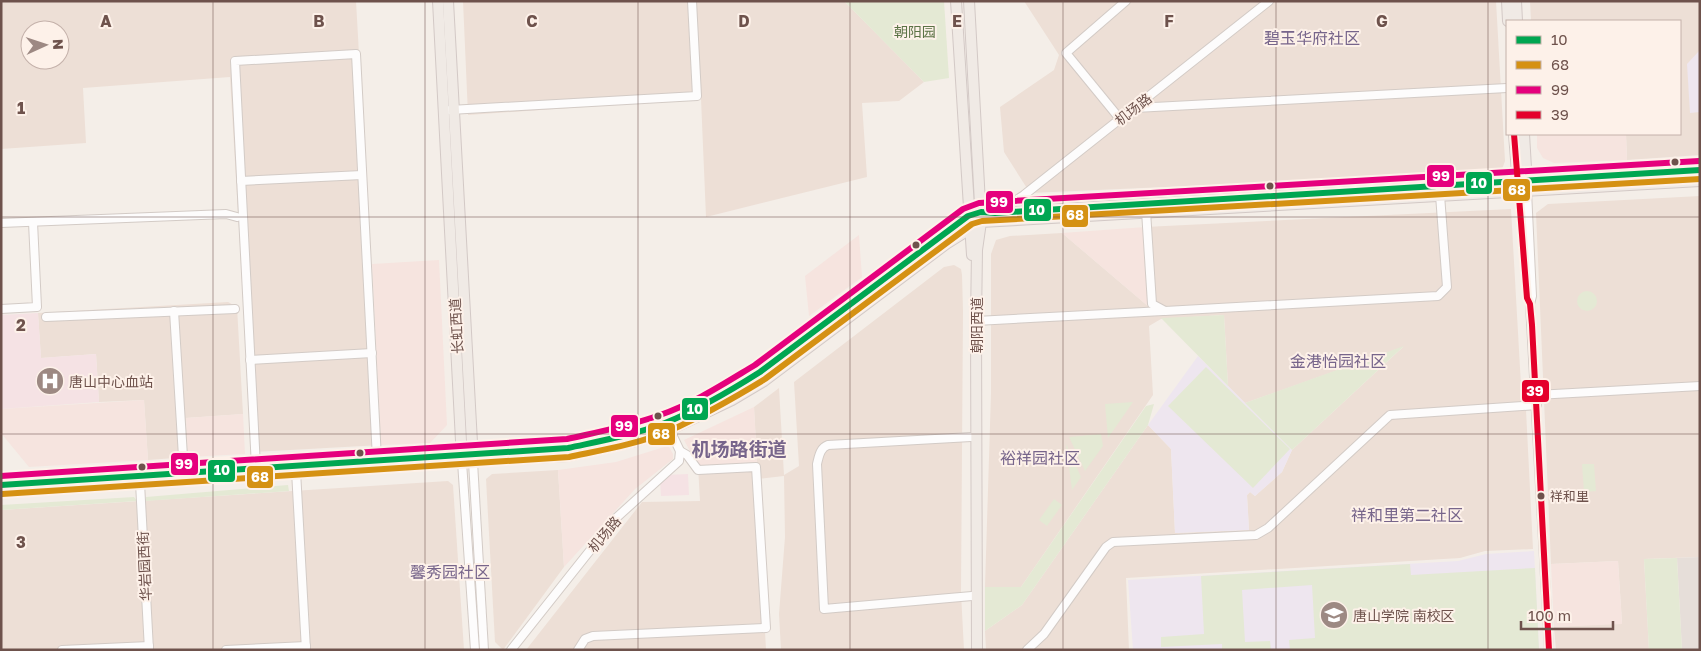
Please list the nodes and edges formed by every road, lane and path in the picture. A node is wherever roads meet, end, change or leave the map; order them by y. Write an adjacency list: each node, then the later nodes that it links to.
1 (438, 1): 14 (main road, 长虹西道)
2 (448, 1): 14 (main road, 长虹西道)
3 (692, 1): 14 (street)
4 (956, 1): 27 (main road, 朝阳西道)
5 (969, 1): 29 (main road, 朝阳西道)
6 (1126, 1): 15 (street)
7 (1268, 1): 13 (street, 机场路)
8 (1506, 1): 10 (main road)
9 (1516, 1): 11 (main road)
10 (1508, 20)
11 (1518, 20)
12 (1506, 88): 13 (street)
13 (1135, 108): 15 (street, 机场路)
14 (449, 110): 47 (main road, 长虹西道)
15 (1120, 119): 26 (street, 机场路)
16 (1514, 135): 20 (main road)
17 (1524, 135): 20 (main road)
18 (1700, 170): 20 (main road)
19 (362, 175): 21 (street); 21 (street); 39 (street)
20 (1522, 180): 23 (main road); 26 (main road)
21 (241, 181): 40 (street)
22 (1700, 181): 23 (main road)
23 (1523, 191): 24 (main road); 42 (street)
24 (1440, 195): 25 (main road); 36 (street)
25 (1146, 211): 29 (main road); 36 (street)
26 (995, 213): 29 (main road)
27 (968, 216): 29 (main road); 32 (main road, 朝阳西道); 44 (main road)
28 (237, 217): 30 (street)
29 (981, 217): 32 (main road); 38 (main road, 朝阳西道)
30 (32, 222): 31 (street); 34 (street)
31 (1, 223)
32 (970, 228): 44 (main road); 45 (main road, 朝阳西道)
33 (235, 308): 35 (street)
34 (1, 309)
35 (174, 311): 37 (street); 51 (street)
36 (1165, 311): 38 (street)
37 (46, 317)
38 (976, 321): 64 (main road, 朝阳西道)
39 (372, 353): 40 (street); 48 (street)
40 (250, 360): 49 (street)
41 (1700, 386): 42 (street)
42 (1536, 395): 43 (street)
43 (1536, 405): 65 (street); 66 (street)
44 (668, 426): 46 (street); 47 (main road)
45 (971, 437): 55 (main road, 朝阳西道); 55 (street)
46 (680, 451): 62 (street, 机场路); 63 (street)
47 (468, 458): 48 (main road); 50 (main road); 60 (street, 长虹西道); 61 (street, 长虹西道)
48 (377, 459): 49 (main road)
49 (256, 467): 51 (main road)
50 (296, 471): 52 (main road); 57 (street)
51 (184, 472): 53 (main road)
52 (140, 483): 54 (main road); 56 (street, 华岩园西街)
53 (1, 485)
54 (1, 492)
55 (972, 596): 64 (main road, 朝阳西道)
56 (149, 648): 58 (street)
57 (306, 648): 59 (street)
58 (62, 650)
59 (226, 650)
60 (474, 650)
61 (484, 650)
62 (511, 650)
63 (578, 650)
64 (975, 650)
65 (1027, 650)
66 (1549, 650)

